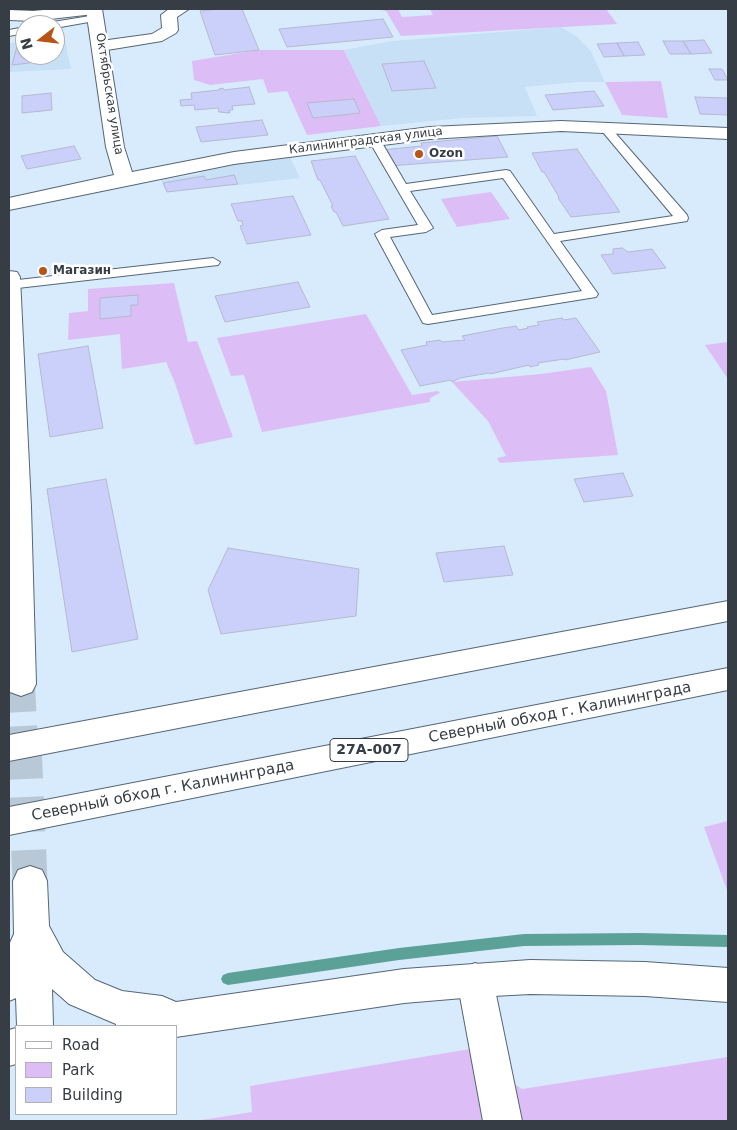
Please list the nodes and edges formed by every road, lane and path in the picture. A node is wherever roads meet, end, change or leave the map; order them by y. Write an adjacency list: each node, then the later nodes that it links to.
1 (180, 9): 5 (main road)
2 (95, 12): 3 (main road); 4 (lane); 5 (main road, Октябрьская улица)
3 (9, 15)
4 (65, 21)
5 (101, 46): 9 (main road, Октябрьская улица)
6 (606, 129): 7 (main road, Калининградская улица); 8 (main road, Калининградская улица); 12 (lane)
7 (728, 134)
8 (374, 139): 9 (main road, Калининградская улица); 10 (lane)
9 (125, 178): 11 (main road, Калининградская улица)
10 (403, 188): 12 (lane); 12 (lane)
11 (9, 204)
12 (551, 238)
13 (213, 262): 15 (lane)
14 (9, 277): 15 (main road)
15 (9, 285): 18 (main road)
16 (728, 611): 19 (main road)
17 (728, 679): 20 (main road, Северный обход г. Калининграда / 27А-007)
18 (21, 684)
19 (9, 748)
20 (9, 821)
21 (30, 881): 22 (main road)
22 (33, 930): 24 (main road); 26 (main road); 27 (main road)
23 (475, 980): 25 (main road); 26 (main road); 29 (main road)
24 (9, 984)
25 (728, 985)
26 (191, 1017): 28 (main road)
27 (35, 1025)
28 (140, 1025)
29 (503, 1121)

